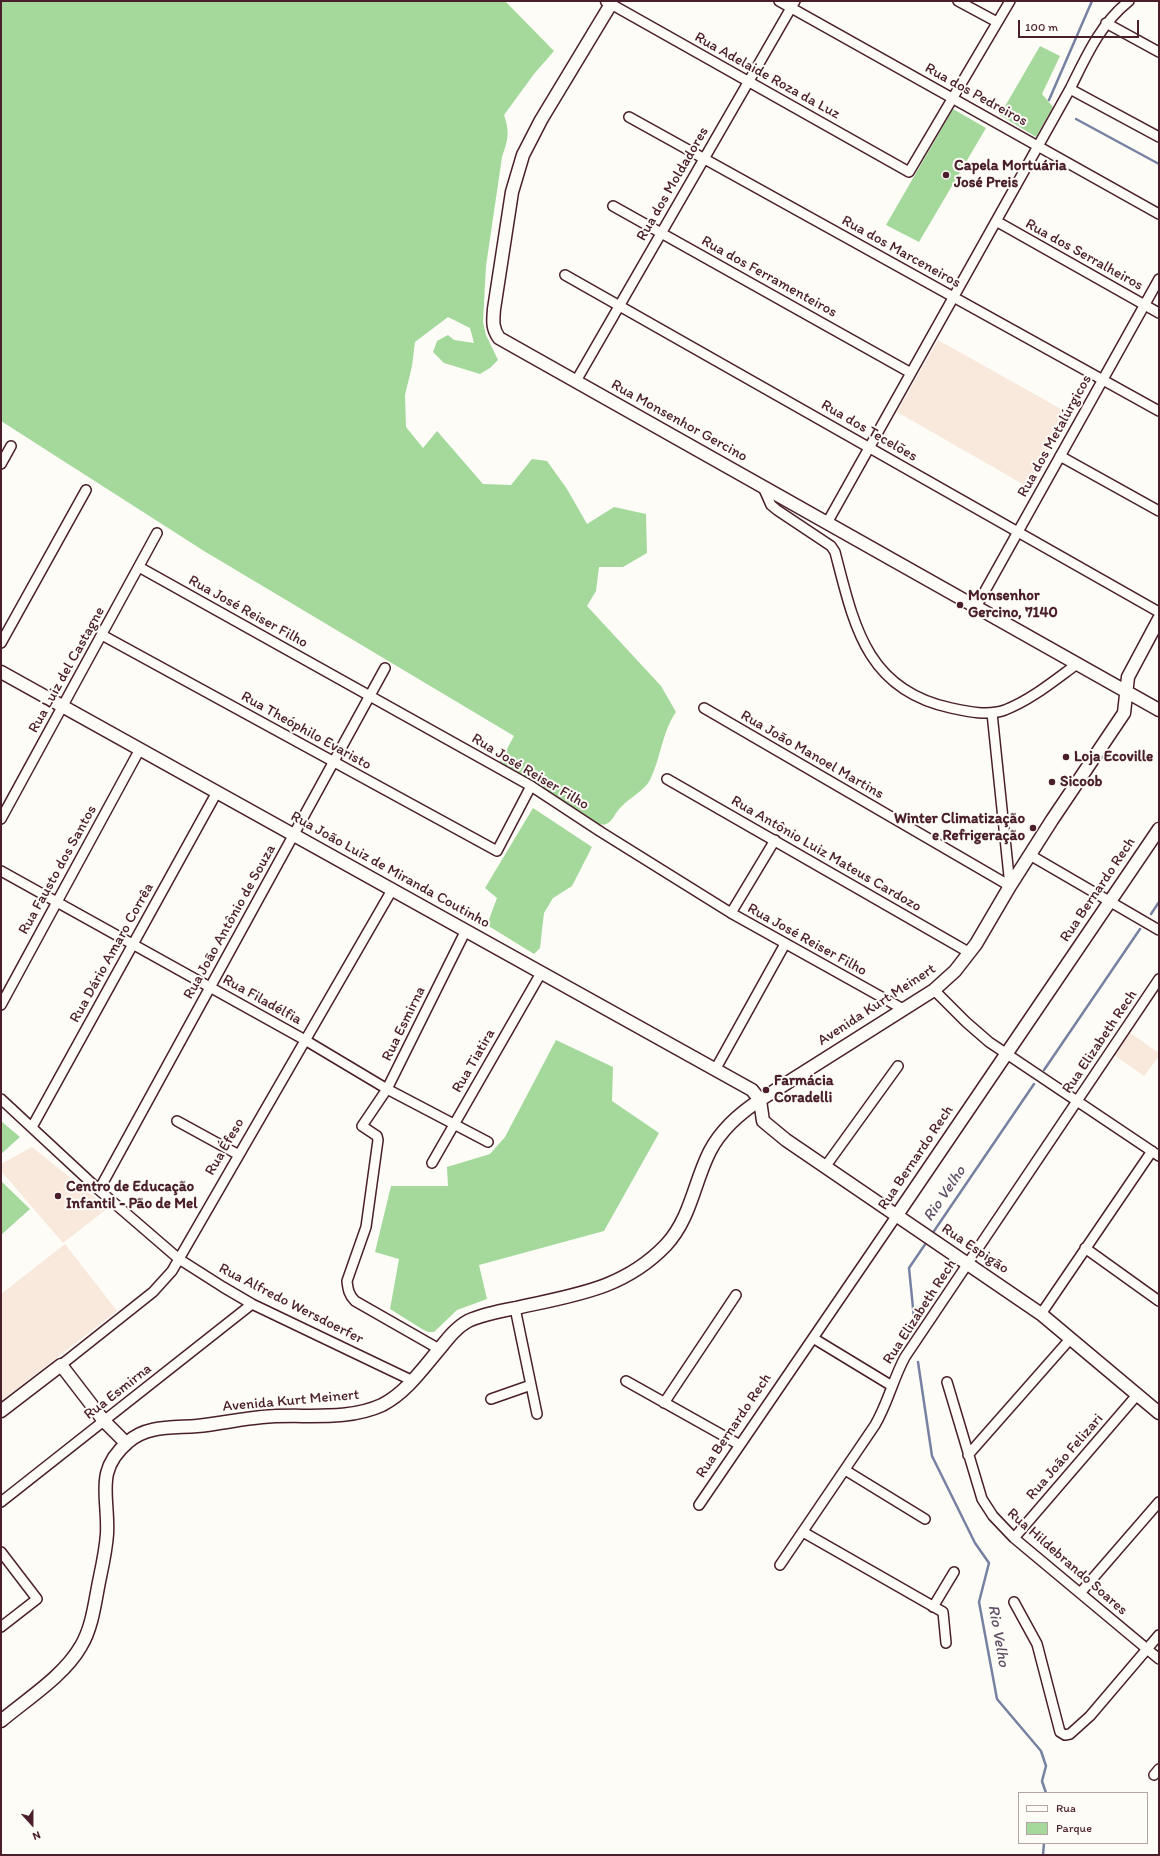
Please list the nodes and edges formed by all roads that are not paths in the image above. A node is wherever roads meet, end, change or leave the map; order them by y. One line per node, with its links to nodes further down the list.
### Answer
1 (779, 1): 6 (street, Rua dos Pedreiros)
2 (958, 1): 7 (street)
3 (1010, 1): 7 (street)
4 (1129, 1): 8 (street)
5 (610, 2): 10 (street, Rua Adelaide Roza da Luz); 29 (main road, Rua Monsenhor Gercino)
6 (793, 4): 10 (street, Rua dos Moldadores); 12 (street, Rua dos Pedreiros)
7 (997, 22): 12 (street)
8 (1106, 23): 9 (street); 11 (street)
9 (1159, 52)
10 (749, 82): 12 (street, Rua Adelaide Roza da Luz); 16 (street, Rua dos Moldadores)
11 (1070, 89): 14 (street); 15 (street)
12 (952, 98): 15 (street, Rua dos Pedreiros)
13 (629, 117): 16 (street, Rua dos Marceneiros)
14 (1159, 137)
15 (1038, 146): 18 (street, Rua dos Pedreiros); 19 (street)
16 (704, 159): 20 (street, Rua dos Moldadores); 23 (street, Rua dos Marceneiros)
17 (612, 206): 20 (street, Rua dos Ferramenteiros)
18 (1159, 214)
19 (996, 221): 23 (street); 24 (street, Rua dos Serralheiros)
20 (661, 233): 25 (street, Rua dos Moldadores); 27 (street, Rua dos Ferramenteiros)
21 (565, 275): 25 (street, Rua dos Tecelões)
22 (1159, 279): 24 (street, Rua dos Metalúrgicos)
23 (953, 297): 27 (street); 28 (street, Rua dos Marceneiros)
24 (1144, 305): 26 (street, Rua dos Serralheiros); 28 (street, Rua dos Metalúrgicos)
25 (620, 306): 29 (street, Rua dos Moldadores); 32 (street, Rua dos Tecelões)
26 (1159, 313)
27 (911, 373): 32 (street)
28 (1102, 380): 30 (street, Rua dos Marceneiros); 33 (street, Rua dos Metalúrgicos)
29 (576, 381): 35 (main road, Rua Monsenhor Gercino)
30 (1159, 411)
31 (11, 446): 34 (street)
32 (870, 448): 38 (street); 39 (street, Rua dos Tecelões)
33 (1060, 456): 37 (street); 39 (street, Rua dos Metalúrgicos)
34 (1, 464)
35 (763, 487): 38 (main road, Rua Monsenhor Gercino); 55 (street)
36 (86, 490): 46 (street)
37 (1159, 511)
38 (827, 523): 42 (main road, Rua Monsenhor Gercino)
39 (1018, 532): 42 (street, Rua dos Metalúrgicos); 43 (street, Rua dos Tecelões)
40 (157, 534): 41 (street, Rua Luiz del Castagne)
41 (139, 567): 45 (street, Rua Luiz del Castagne); 51 (street, Rua José Reiser Filho)
42 (976, 607): 47 (main road, Rua Monsenhor Gercino)
43 (1159, 612)
44 (1159, 619): 50 (main road, Avenida Kurt Meinert)
45 (102, 635): 52 (street, Rua Luiz del Castagne); 57 (street, Rua Theóphilo Evaristo)
46 (1, 643)
47 (1078, 664): 50 (main road, Rua Monsenhor Gercino); 55 (street)
48 (385, 668): 51 (street, Rua João Antônio de Souza)
49 (1, 672): 52 (main road, Rua João Luiz de Miranda Coutinho)
50 (1126, 692): 54 (main road, Rua Monsenhor Gercino); 65 (main road, Avenida Kurt Meinert)
51 (370, 696): 57 (street, Rua João Antônio de Souza); 59 (street, Rua José Reiser Filho)
52 (63, 706): 56 (main road, Rua João Luiz de Miranda Coutinho); 61 (street, Rua Luiz del Castagne)
53 (704, 708): 67 (street, Rua João Manoel Martins)
54 (1159, 710)
55 (992, 713): 67 (street)
56 (140, 749): 60 (main road, Rua João Luiz de Miranda Coutinho); 70 (street, Rua Fausto dos Santos)
57 (334, 762): 59 (street, Rua Theóphilo Evaristo); 63 (street, Rua João Antônio de Souza)
58 (667, 779): 64 (street, Rua Antônio Luiz Mateus Cardozo)
59 (531, 786): 71 (street, Rua José Reiser Filho)
60 (217, 792): 63 (main road, Rua João Luiz de Miranda Coutinho); 74 (street, Rua Dário Amaro Corrêa)
61 (1, 819)
62 (1159, 829): 69 (main road, Rua Bernardo Rech)
63 (294, 835): 68 (main road, Rua João Luiz de Miranda Coutinho); 79 (street, Rua João Antônio de Souza)
64 (775, 840): 71 (street); 76 (street, Rua Antônio Luiz Mateus Cardozo)
65 (1030, 855): 67 (main road, Avenida Kurt Meinert); 69 (street)
66 (1, 870): 70 (street, Rua Filadélfia)
67 (1010, 886): 76 (main road, Avenida Kurt Meinert)
68 (392, 890): 73 (main road, Rua João Luiz de Miranda Coutinho); 83 (street, Rua Éfeso)
69 (1110, 901): 72 (street); 84 (main road, Rua Bernardo Rech)
70 (57, 902): 74 (street, Rua Filadélfia); 81 (street, Rua Fausto dos Santos)
71 (731, 913): 75 (street, Rua José Reiser Filho)
72 (1159, 930)
73 (465, 932): 77 (main road, Rua João Luiz de Miranda Coutinho); 87 (street, Rua Esmirna)
74 (133, 944): 79 (street, Rua Filadélfia); 95 (street, Rua Dário Amaro Corrêa)
75 (784, 944): 82 (street, Rua José Reiser Filho); 86 (street)
76 (970, 953): 80 (main road, Avenida Kurt Meinert)
77 (541, 972): 86 (main road, Rua João Luiz de Miranda Coutinho); 93 (street, Rua Tiatira)
78 (1159, 979): 90 (street, Rua Elizabeth Rech)
79 (210, 987): 83 (street, Rua Filadélfia); 101 (street, Rua João Antônio de Souza)
80 (934, 990): 82 (main road, Avenida Kurt Meinert); 84 (street)
81 (1, 1004)
82 (903, 1009): 89 (main road, Avenida Kurt Meinert)
83 (305, 1040): 87 (street, Rua Filadélfia); 98 (street, Rua Éfeso)
84 (1006, 1054): 90 (street); 102 (main road, Rua Bernardo Rech)
85 (898, 1066): 100 (street)
86 (715, 1070): 89 (main road, Rua João Luiz de Miranda Coutinho)
87 (387, 1089): 93 (street, Rua Filadélfia); 113 (street, Rua Esmirna)
88 (1, 1099): 95 (street, Rua Alfredo Wersdoerfer)
89 (760, 1100): 92 (main road); 94 (main road, Avenida Kurt Meinert)
90 (1077, 1102): 97 (street); 105 (street, Rua Elizabeth Rech)
91 (177, 1121): 98 (street)
92 (763, 1122): 94 (main road); 100 (main road, Rua Espigão)
93 (455, 1123): 96 (street, Rua Filadélfia); 99 (street, Rua Tiatira)
94 (731, 1124): 109 (main road, Avenida Kurt Meinert)
95 (32, 1127): 101 (street, Rua Alfredo Wersdoerfer)
96 (488, 1142)
97 (1156, 1154): 103 (street)
98 (239, 1155): 104 (street, Rua Éfeso)
99 (432, 1163)
100 (825, 1167): 102 (main road, Rua Espigão)
101 (99, 1190): 104 (street, Rua Alfredo Wersdoerfer)
102 (897, 1215): 105 (main road, Rua Espigão); 111 (street, Rua Bernardo Rech)
103 (1085, 1248): 107 (street); 110 (street)
104 (179, 1259): 108 (street, Rua Alfredo Wersdoerfer); 114 (street, Rua Éfeso)
105 (968, 1263): 110 (main road, Rua Espigão); 119 (street, Rua Elizabeth Rech)
106 (736, 1295): 122 (street)
107 (1159, 1301)
108 (252, 1304): 115 (street, Rua Alfredo Wersdoerfer); 126 (street, Rua Esmirna)
109 (515, 1308): 113 (main road, Avenida Kurt Meinert); 118 (street)
110 (1041, 1314): 112 (main road, Rua Espigão)
111 (813, 1338): 119 (street); 128 (street, Rua Bernardo Rech)
112 (1071, 1338): 120 (main road, Rua Espigão); 129 (street)
113 (439, 1349): 115 (main road, Avenida Kurt Meinert)
114 (61, 1364): 123 (main road, Rua Éfeso); 126 (main road)
115 (413, 1381): 127 (main road, Avenida Kurt Meinert)
116 (626, 1381): 122 (street)
117 (946, 1382): 129 (street, Rua Hildebrando Soares)
118 (532, 1385): 121 (street); 125 (street)
119 (892, 1386): 130 (street, Rua Elizabeth Rech)
120 (1137, 1395): 124 (main road, Rua Espigão); 136 (street, Rua João Felizari)
121 (491, 1399)
122 (664, 1402): 128 (street)
123 (1, 1411)
124 (1159, 1413)
125 (537, 1414)
126 (104, 1422): 127 (main road); 131 (street, Rua Esmirna)
127 (126, 1443): 148 (main road, Avenida Kurt Meinert)
128 (740, 1445): 133 (street, Rua Bernardo Rech)
129 (968, 1455): 136 (street, Rua Hildebrando Soares)
130 (845, 1470): 134 (street); 135 (street, Rua Elizabeth Rech)
131 (1, 1502)
132 (1159, 1502): 140 (street)
133 (700, 1504)
134 (925, 1519)
135 (803, 1532): 138 (street, Rua Elizabeth Rech); 142 (street)
136 (1014, 1538): 140 (street, Rua Hildebrando Soares)
137 (1, 1552): 143 (street)
138 (780, 1565)
139 (954, 1572): 142 (street)
140 (1081, 1592): 146 (street, Rua Hildebrando Soares)
141 (1014, 1602): 146 (street)
142 (933, 1607): 145 (street)
143 (1, 1627)
144 (1159, 1635): 146 (street)
145 (946, 1644)
146 (1147, 1649): 147 (street, Rua Hildebrando Soares)
147 (1159, 1659)
148 (1, 1721)

